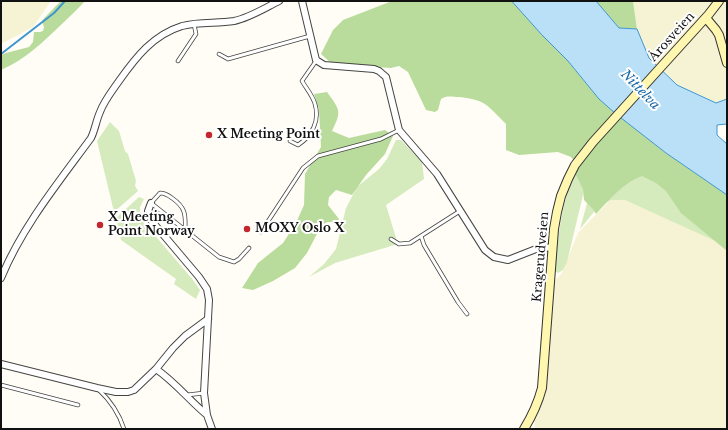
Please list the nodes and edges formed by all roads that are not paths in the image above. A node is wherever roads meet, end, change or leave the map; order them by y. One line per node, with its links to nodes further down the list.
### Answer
1 (279, 1): 5 (street)
2 (302, 1): 6 (street)
3 (719, 1): 4 (main road, Årosveien)
4 (706, 18): 10 (main road); 11 (main road, Årosveien)
5 (194, 24): 9 (lane); 22 (street)
6 (310, 36): 7 (lane); 8 (street)
7 (219, 54)
8 (316, 60): 12 (street); 13 (lane)
9 (178, 61)
10 (727, 63)
11 (642, 88): 21 (main road, Kragerudveien)
12 (399, 130): 15 (street); 17 (lane)
13 (290, 141)
14 (151, 204): 16 (lane); 16 (lane); 24 (street)
15 (460, 211): 18 (lane); 21 (street)
16 (185, 230): 20 (lane)
17 (261, 232)
18 (421, 236): 19 (lane); 23 (lane)
19 (391, 239)
20 (249, 248)
21 (552, 248): 35 (main road, Kragerudveien)
22 (1, 278)
23 (468, 314)
24 (208, 319): 26 (street); 29 (street)
25 (1, 364): 28 (street)
26 (156, 369): 28 (street); 30 (street)
27 (1, 385): 31 (lane)
28 (97, 388): 33 (lane)
29 (204, 393): 30 (lane); 32 (street)
30 (187, 395): 32 (street)
31 (78, 405)
32 (207, 415): 34 (street)
33 (124, 429)
34 (212, 429)
35 (524, 429)

